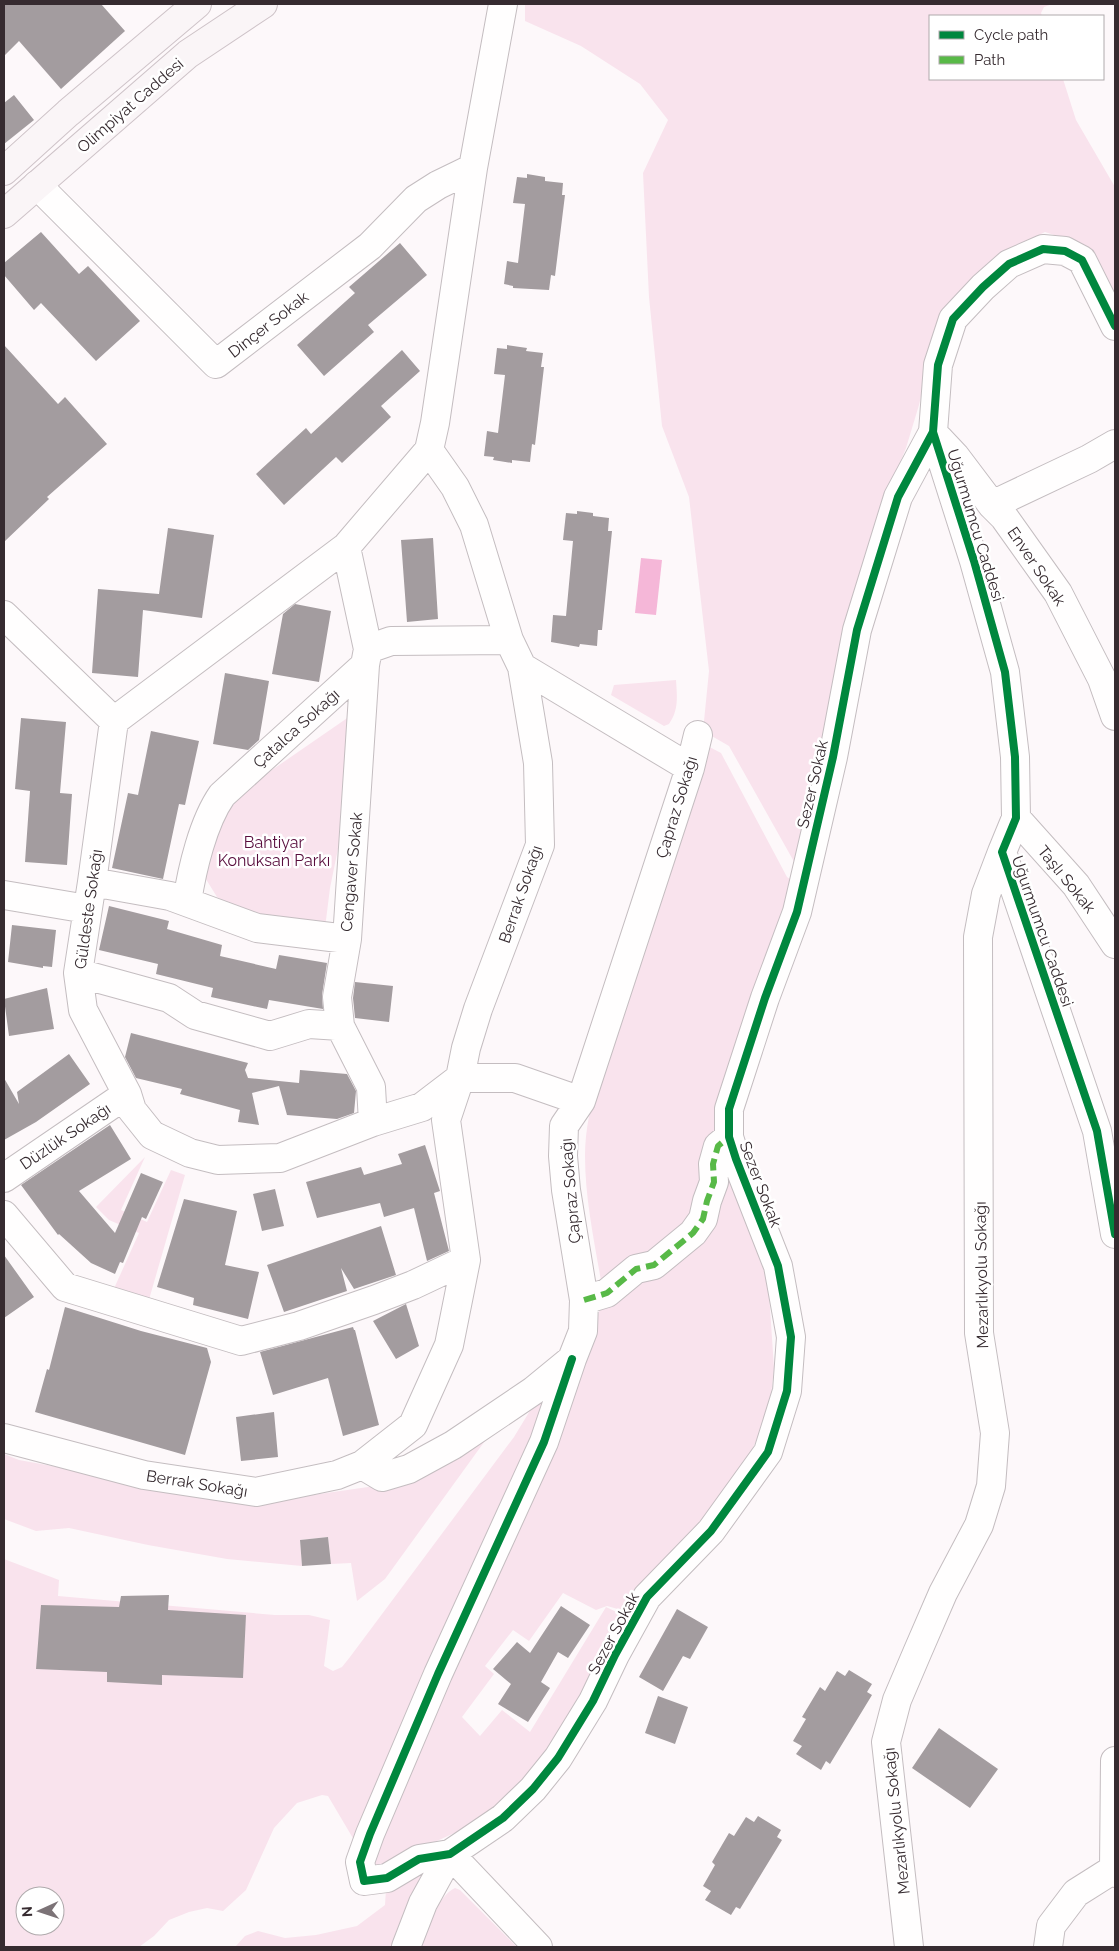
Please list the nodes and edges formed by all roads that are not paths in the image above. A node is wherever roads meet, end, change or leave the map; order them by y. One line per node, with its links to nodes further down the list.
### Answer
1 (197, 4): 5 (main road, Olimpiyat Caddesi)
2 (263, 4): 6 (main road, Olimpiyat Caddesi)
3 (503, 4): 4 (street)
4 (473, 168): 6 (street, Dinçer Sokak); 11 (street)
5 (4, 171)
6 (37, 185): 7 (main road, Olimpiyat Caddesi)
7 (4, 214)
8 (1115, 326): 9 (street)
9 (933, 432): 12 (street, Enver Sokak); 22 (street, Uğurmumcu Caddesi); 36 (street, Sezer Sokak)
10 (1115, 444): 12 (street)
11 (429, 450): 13 (street); 15 (street, Berrak Sokağı)
12 (992, 505): 18 (street, Enver Sokak)
13 (346, 547): 16 (street); 19 (street)
14 (4, 615): 19 (street)
15 (509, 640): 16 (street, Çatalca Sokağı); 17 (street, Berrak Sokağı)
16 (366, 657): 26 (street, Çatalca Sokağı); 28 (street, Cengaver Sokak)
17 (522, 667): 21 (street); 32 (street, Berrak Sokağı)
18 (1115, 716)
19 (114, 721): 24 (street, Güldeste Sokağı)
20 (698, 735): 21 (street, Çapraz Sokağı)
21 (690, 768): 34 (street, Çapraz Sokağı)
22 (1016, 818): 23 (street, Uğurmumcu Caddesi); 29 (street, Taşlı Sokak)
23 (1002, 852): 39 (street, Uğurmumcu Caddesi); 50 (street, Mezarlıkyolu Sokağı)
24 (92, 882): 26 (street, Cengaver Sokak); 27 (street, Güldeste Sokağı)
25 (4, 895): 27 (street)
26 (186, 902): 28 (street, Cengaver Sokak)
27 (87, 909): 30 (street, Güldeste Sokağı)
28 (347, 939): 31 (street)
29 (1115, 944)
30 (78, 973): 31 (street); 33 (street, Güldeste Sokağı)
31 (340, 1026): 35 (street)
32 (460, 1078): 34 (street); 35 (street, Güldeste Sokağı); 40 (street, Berrak Sokağı)
33 (127, 1094): 35 (street, Güldeste Sokağı); 37 (street, Düzlük Sokağı)
34 (581, 1100): 41 (street, Çapraz Sokağı)
35 (374, 1122)
36 (729, 1137): 41 (street); 46 (street, Sezer Sokak)
37 (4, 1178)
38 (4, 1215): 40 (street)
39 (1115, 1234)
40 (466, 1260): 44 (street, Berrak Sokağı)
41 (584, 1300): 42 (street, Çapraz Sokağı)
42 (572, 1358): 44 (street, Çapraz Sokağı); 46 (street)
43 (4, 1438): 44 (street, Berrak Sokağı)
44 (362, 1465)
45 (1115, 1761): 47 (street)
46 (450, 1854): 48 (street); 49 (street)
47 (1114, 1871): 51 (street)
48 (406, 1947)
49 (538, 1947)
50 (909, 1947)
51 (1048, 1947)

